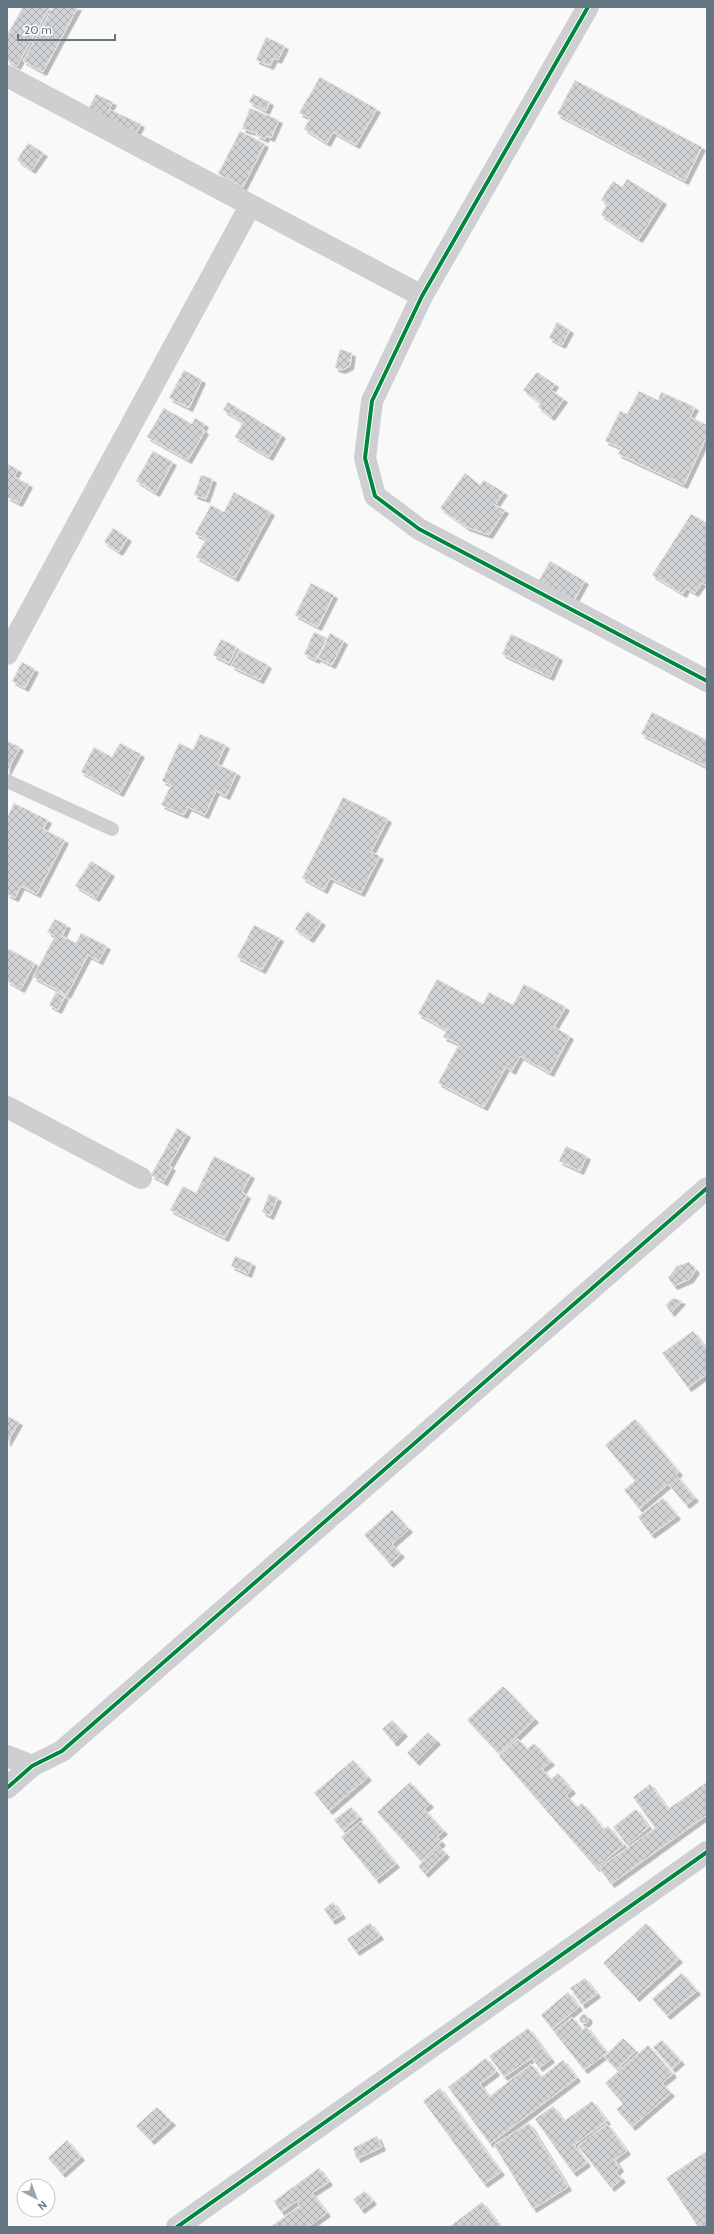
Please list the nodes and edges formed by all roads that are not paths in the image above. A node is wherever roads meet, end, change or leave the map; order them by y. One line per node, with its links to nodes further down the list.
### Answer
1 (588, 7): 4 (street)
2 (7, 76): 3 (street)
3 (250, 206): 4 (street); 5 (street)
4 (422, 296): 6 (street)
5 (7, 654)
6 (707, 681)
7 (7, 781): 8 (lane)
8 (112, 829)
9 (7, 1107): 10 (street)
10 (141, 1178)
11 (707, 1188): 13 (street)
12 (7, 1756): 13 (street)
13 (32, 1766): 14 (street)
14 (7, 1788)
15 (706, 1854): 16 (street)
16 (177, 2227)

